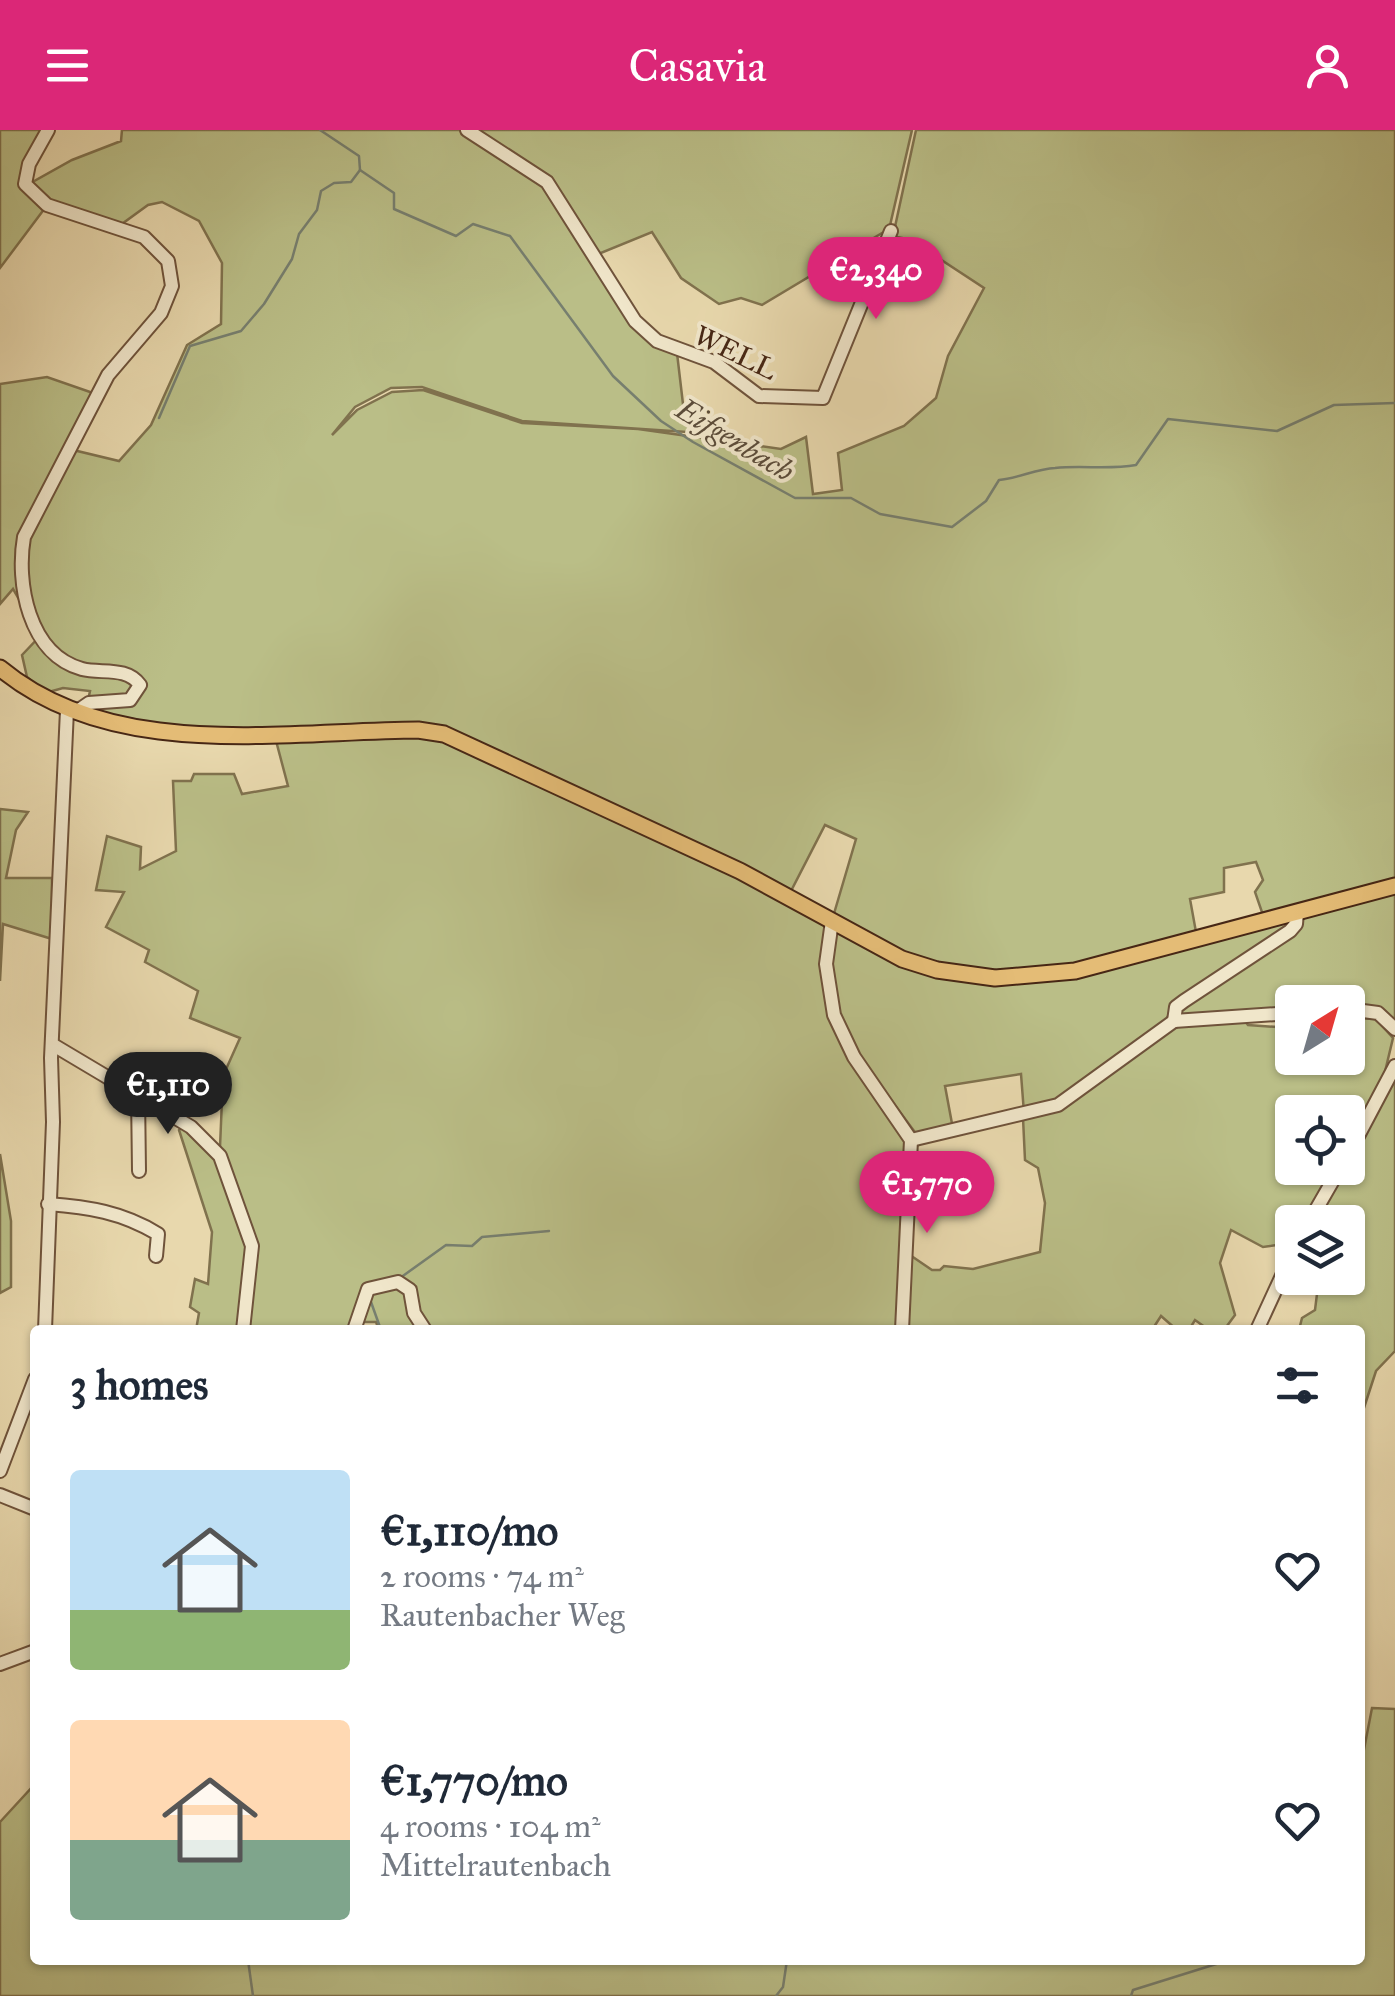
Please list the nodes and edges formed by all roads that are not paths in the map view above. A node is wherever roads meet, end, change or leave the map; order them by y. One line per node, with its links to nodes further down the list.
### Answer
1 (48, 130): 7 (street)
2 (467, 130): 3 (street, WELL)
3 (891, 232)
4 (0, 659): 6 (main road)
5 (0, 668): 6 (main road)
6 (31, 688): 7 (main road)
7 (72, 711): 10 (main road); 15 (street)
8 (1395, 886): 9 (main road)
9 (1296, 914): 10 (main road); 13 (street)
10 (832, 921): 19 (street)
11 (1365, 1011): 14 (street)
12 (1275, 1014): 13 (street)
13 (1174, 1021): 19 (street)
14 (1395, 1029)
15 (54, 1046): 17 (street); 21 (street)
16 (1395, 1066): 18 (street)
17 (138, 1094): 20 (street); 25 (street)
18 (1365, 1123)
19 (910, 1140): 28 (street)
20 (138, 1171)
21 (48, 1204): 22 (street); 24 (street)
22 (156, 1256)
23 (1275, 1291): 29 (street)
24 (44, 1325)
25 (244, 1325)
26 (355, 1325): 27 (street)
27 (422, 1325)
28 (902, 1325)
29 (1259, 1325)
30 (30, 1392): 31 (street)
31 (0, 1470)
32 (0, 1495): 33 (street)
33 (30, 1507)
34 (30, 1653): 35 (street)
35 (0, 1664)

